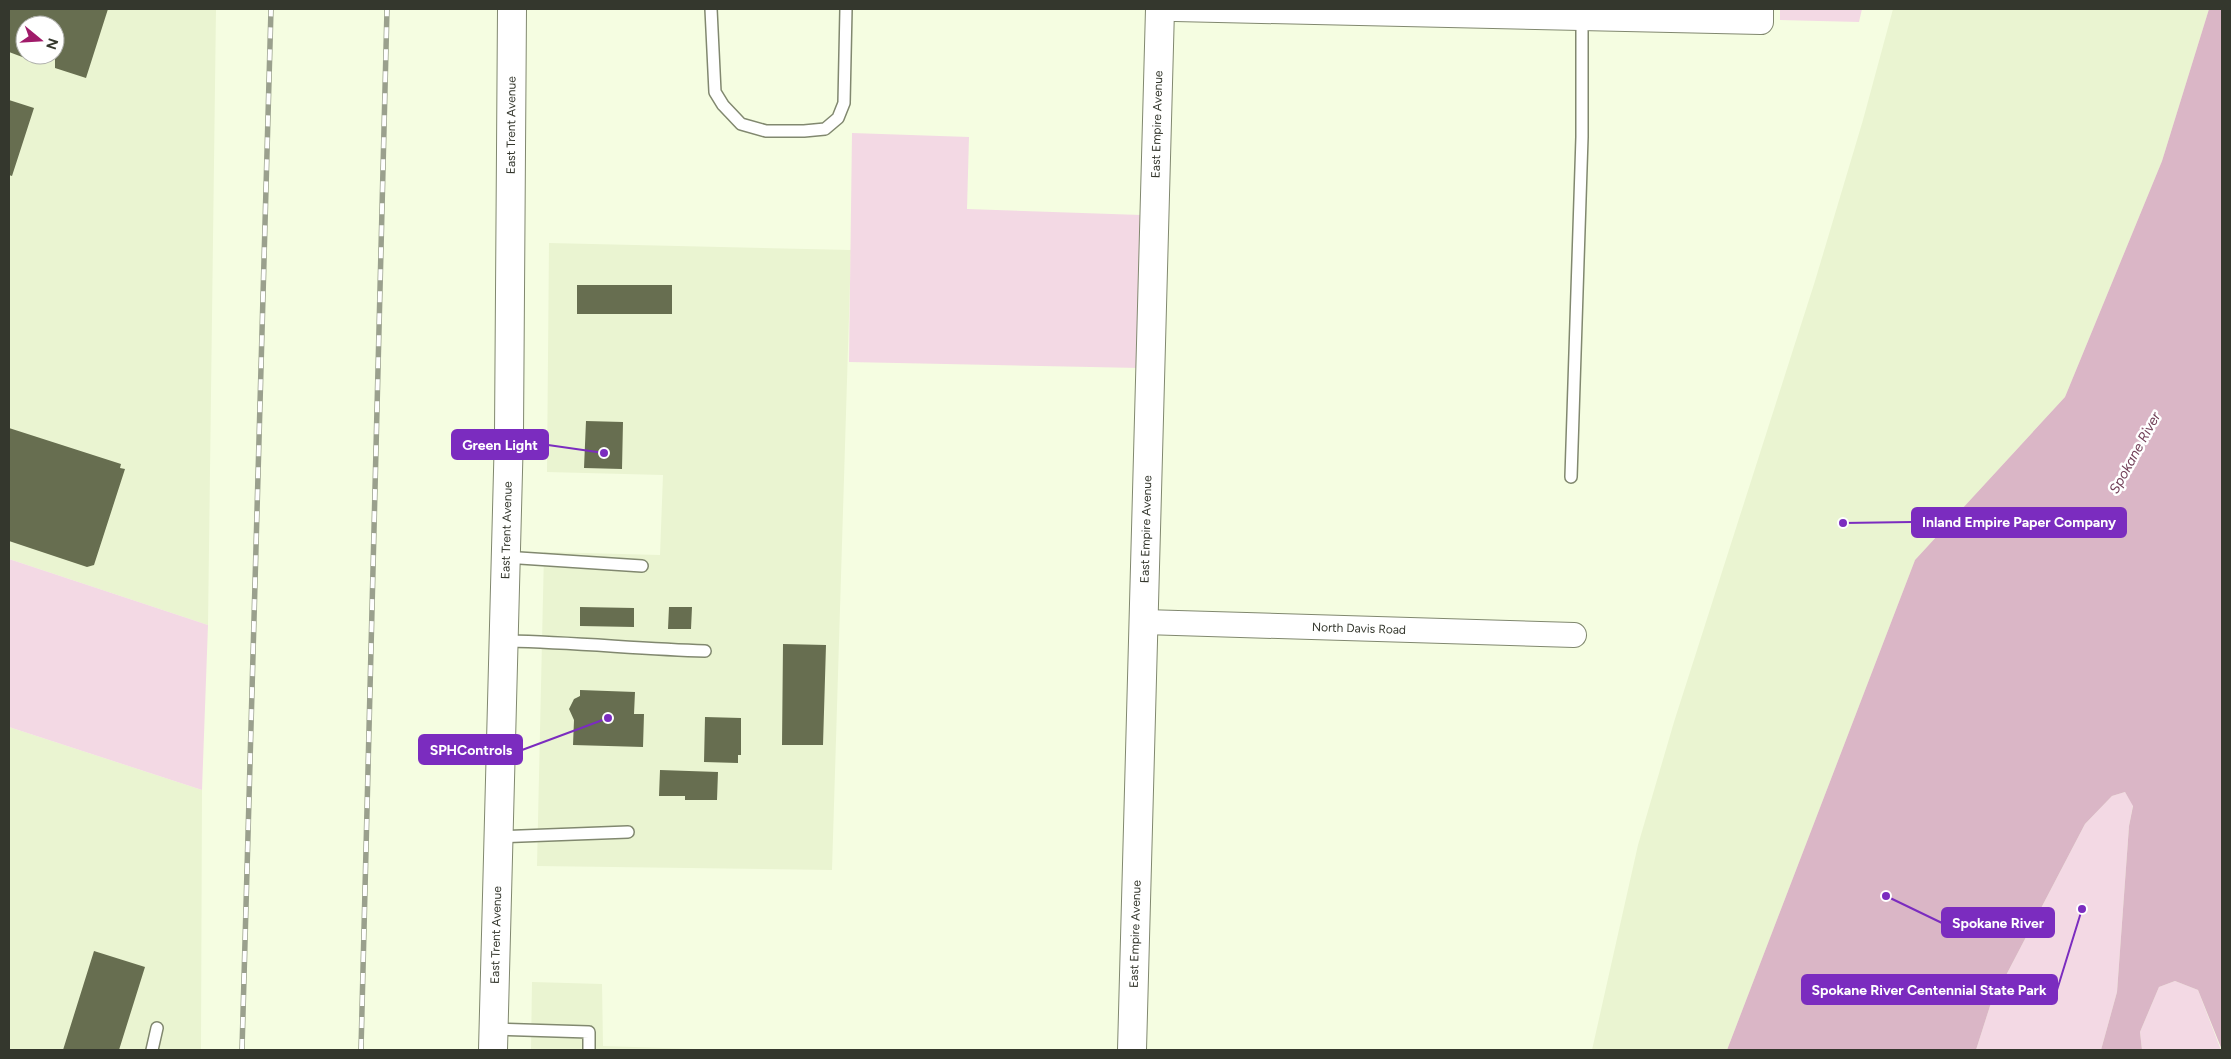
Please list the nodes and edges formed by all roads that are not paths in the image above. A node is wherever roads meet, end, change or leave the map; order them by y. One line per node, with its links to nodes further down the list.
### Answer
1 (512, 9): 9 (street, East Trent Avenue)
2 (711, 9): 3 (lane)
3 (846, 9)
4 (1160, 9): 11 (street, East Empire Avenue)
5 (1175, 9): 7 (street)
6 (1761, 16): 7 (street)
7 (1582, 18): 8 (lane)
8 (1571, 476)
9 (505, 557): 10 (lane); 13 (street, East Trent Avenue)
10 (642, 566)
11 (1144, 622): 12 (street, North Davis Road); 21 (street, East Empire Avenue)
12 (1574, 634)
13 (503, 641): 14 (lane); 16 (street, East Trent Avenue)
14 (705, 651)
15 (628, 832): 16 (lane)
16 (498, 837): 18 (street, East Trent Avenue)
17 (157, 1028): 19 (lane)
18 (493, 1040): 20 (lane)
19 (152, 1050)
20 (589, 1050)
21 (1132, 1050)

